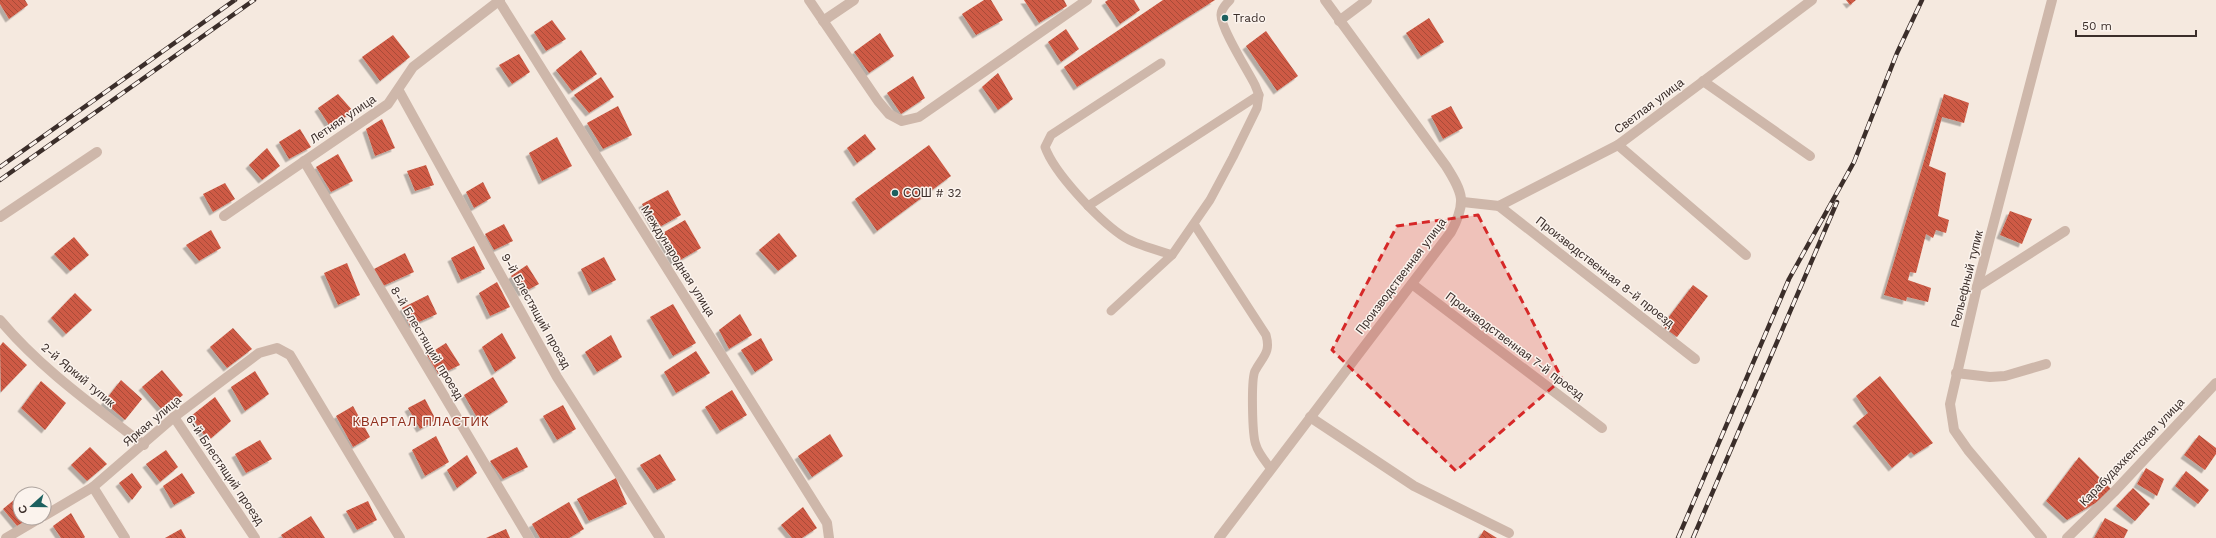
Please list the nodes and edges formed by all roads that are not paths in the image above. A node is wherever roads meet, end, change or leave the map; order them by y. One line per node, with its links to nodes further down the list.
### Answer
1 (499, 0): 14 (street, Летняя улица); 52 (street, Международная улица)
2 (809, 0): 11 (street)
3 (854, 0): 11 (street)
4 (1087, 0): 11 (street)
5 (1230, 0): 15 (lane)
6 (1325, 0): 10 (street)
7 (1367, 0): 10 (street)
8 (1812, 0): 13 (street, Светлая улица)
9 (2052, 0): 30 (street, Рельефный тупик)
10 (1339, 20): 20 (street)
11 (823, 21)
12 (1161, 63): 21 (lane)
13 (1703, 81): 16 (street, Светлая улица); 18 (street)
14 (399, 91): 19 (street, Летняя улица); 51 (street, 9-й Блестящий проезд)
15 (1259, 95): 21 (lane); 25 (lane)
16 (1618, 146): 22 (street, Светлая улица); 28 (street)
17 (97, 152): 24 (street)
18 (1810, 156)
19 (304, 161): 23 (street, Летняя улица); 50 (street, 8-й Блестящий проезд)
20 (1463, 202): 22 (street); 29 (street, Производственная улица)
21 (1088, 206): 27 (lane)
22 (1499, 206): 33 (street, Производственная 8-й проезд)
23 (224, 216)
24 (0, 217)
25 (1194, 224): 27 (lane); 41 (lane)
26 (2065, 231): 30 (street)
27 (1172, 255): 31 (lane)
28 (1746, 255)
29 (1412, 284): 38 (street, Производственная улица); 39 (street, Производственная 7-й проезд)
30 (1977, 287): 35 (street, Рельефный тупик)
31 (1111, 311)
32 (0, 320): 40 (street, 2-й Яркий тупик)
33 (1695, 359)
34 (2046, 364): 35 (street)
35 (1956, 374): 54 (street, Рельефный тупик)
36 (2216, 383): 55 (street, Карабудахкентская улица)
37 (174, 417): 40 (street, Яркая улица); 48 (street, 6-й Блестящий проезд); 49 (street, Яркая улица)
38 (1310, 417): 41 (street, Производственная улица); 45 (street)
39 (1602, 428)
40 (144, 445): 42 (street, Яркая улица)
41 (1271, 469): 53 (street, Производственная улица)
42 (93, 487): 43 (street, Яркая улица); 47 (street)
43 (52, 511)
44 (26, 526): 46 (street)
45 (1509, 534)
46 (6, 538)
47 (125, 538)
48 (255, 538)
49 (400, 538)
50 (529, 538)
51 (660, 538)
52 (829, 538)
53 (1219, 538)
54 (2042, 538)
55 (2067, 538)

